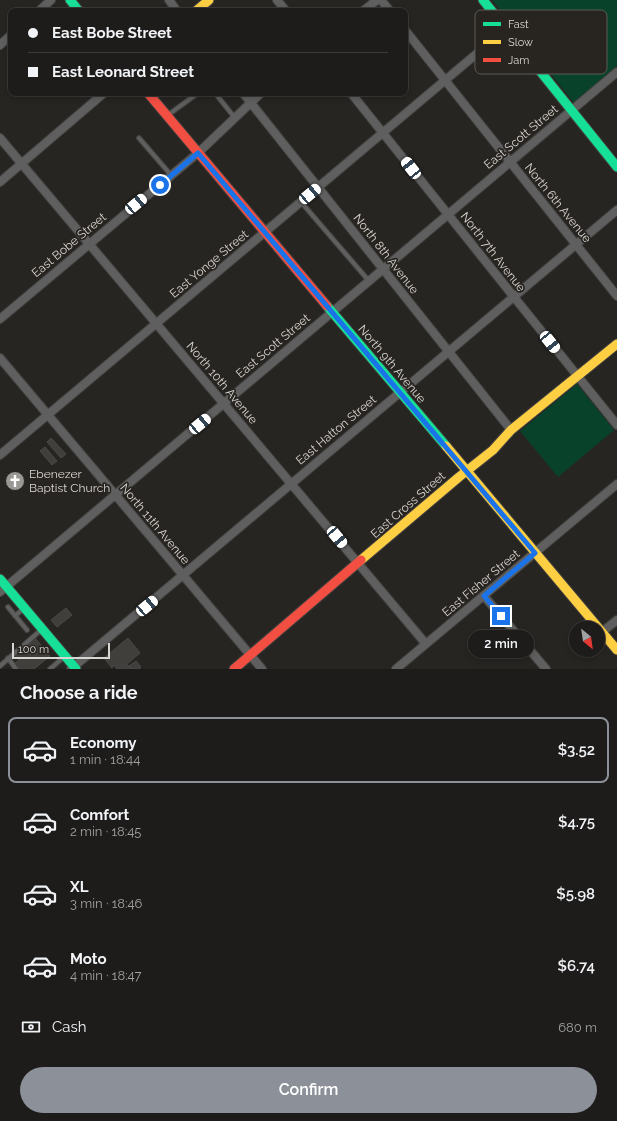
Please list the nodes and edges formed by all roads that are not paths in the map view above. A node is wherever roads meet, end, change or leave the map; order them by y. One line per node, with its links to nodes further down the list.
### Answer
1 (51, 0): 8 (street)
2 (70, 0): 9 (main road)
3 (209, 0): 10 (main road)
4 (277, 0): 11 (street)
5 (377, 0): 12 (street)
6 (381, 0): 13 (street)
7 (483, 0): 14 (main road)
8 (42, 8)
9 (77, 8)
10 (200, 8)
11 (284, 8)
12 (368, 8)
13 (388, 8)
14 (491, 10)
15 (408, 34): 21 (street, North 6th Avenue)
16 (8, 37): 17 (street)
17 (0, 44)
18 (475, 55): 21 (street, East Yonge Street)
19 (617, 72): 30 (street, East Scott Street)
20 (543, 74): 30 (main road)
21 (445, 80): 33 (street, East Yonge Street); 37 (street, North 6th Avenue)
22 (100, 96): 38 (street)
23 (150, 96): 31 (main road, North 9th Avenue)
24 (194, 96): 31 (lane)
25 (217, 96): 32 (lane)
26 (245, 96): 29 (street, North 8th Avenue)
27 (258, 96): 29 (street, East Bobe Street)
28 (354, 96): 33 (street, North 7th Avenue)
29 (251, 103): 32 (street, East Bobe Street); 42 (street, North 8th Avenue)
30 (572, 110): 37 (street, East Scott Street); 39 (main road)
31 (167, 116): 36 (main road, North 9th Avenue)
32 (235, 118): 36 (street, East Bobe Street)
33 (383, 133): 42 (street, East Yonge Street); 45 (street, North 7th Avenue)
34 (0, 138): 38 (street, North 10th Avenue)
35 (139, 138): 40 (lane)
36 (198, 153): 40 (street, East Bobe Street); 46 (main road, North 9th Avenue)
37 (510, 162): 45 (street, East Scott Street); 48 (street, North 6th Avenue)
38 (22, 163): 41 (street); 47 (street, North 10th Avenue)
39 (617, 167)
40 (171, 175): 47 (street, East Bobe Street)
41 (0, 182)
42 (318, 187): 43 (street, East Yonge Street); 49 (street, North 8th Avenue)
43 (301, 202): 46 (street, East Yonge Street); 50 (lane)
44 (617, 210): 48 (street, East Hatton Street)
45 (448, 214): 49 (street, East Scott Street); 52 (street, North 7th Avenue)
46 (264, 232): 53 (main road, North 9th Avenue); 55 (street, East Yonge Street)
47 (90, 244): 54 (street, East Bobe Street); 55 (street, North 10th Avenue)
48 (576, 245): 51 (street, North 6th Avenue); 52 (street, East Hatton Street)
49 (383, 269): 50 (street, East Scott Street); 57 (street, North 8th Avenue)
50 (369, 281): 53 (street, East Scott Street)
51 (617, 296)
52 (514, 297): 57 (street, East Hatton Street); 59 (street, North 7th Avenue)
53 (332, 312): 60 (main road, North 9th Avenue); 61 (street, East Scott Street)
54 (0, 319)
55 (156, 323): 61 (street, North 10th Avenue); 62 (street, East Yonge Street)
56 (617, 344): 59 (main road, East Cross Street)
57 (449, 351): 60 (street, East Hatton Street); 64 (street, North 8th Avenue)
58 (0, 358): 62 (street, North 11th Avenue)
59 (576, 376): 63 (street, North 7th Avenue); 64 (main road, East Cross Street)
60 (400, 393): 66 (main road, North 9th Avenue); 67 (street, East Hatton Street)
61 (224, 403): 67 (street, North 10th Avenue); 69 (street, East Scott Street)
62 (48, 415): 65 (street, East Yonge Street); 69 (street, North 11th Avenue)
63 (617, 424)
64 (511, 430): 66 (main road, East Cross Street)
65 (0, 455)
66 (467, 471): 70 (main road, North 9th Avenue); 71 (main road, East Cross Street)
67 (292, 484): 71 (street, North 10th Avenue); 72 (street, East Hatton Street)
68 (617, 484): 70 (street, East Fisher Street)
69 (115, 495): 72 (street, North 11th Avenue); 74 (street, East Scott Street)
70 (535, 553): 75 (street, East Fisher Street); 80 (main road, North 9th Avenue)
71 (359, 564): 85 (street, North 10th Avenue); 87 (main road, East Cross Street)
72 (183, 575): 87 (street, North 11th Avenue); 91 (street, East Hatton Street)
73 (0, 578): 74 (main road)
74 (3, 589): 77 (main road)
75 (484, 596): 85 (street, East Fisher Street); 97 (street)
76 (8, 607): 78 (lane)
77 (24, 608): 78 (lane); 81 (main road)
78 (15, 616): 82 (lane)
79 (617, 620): 83 (street)
80 (593, 621)
81 (42, 628): 88 (main road); 89 (lane)
82 (27, 630)
83 (605, 630)
84 (605, 636): 86 (main road, North 9th Avenue)
85 (426, 644): 96 (street, East Fisher Street)
86 (617, 650)
87 (250, 655): 94 (main road, East Cross Street); 95 (street, North 11th Avenue)
88 (66, 656): 91 (main road); 93 (lane)
89 (8, 658): 90 (lane); 92 (lane)
90 (0, 666)
91 (74, 668)
92 (16, 669)
93 (50, 669)
94 (234, 669)
95 (262, 669)
96 (396, 669)
97 (546, 669)

